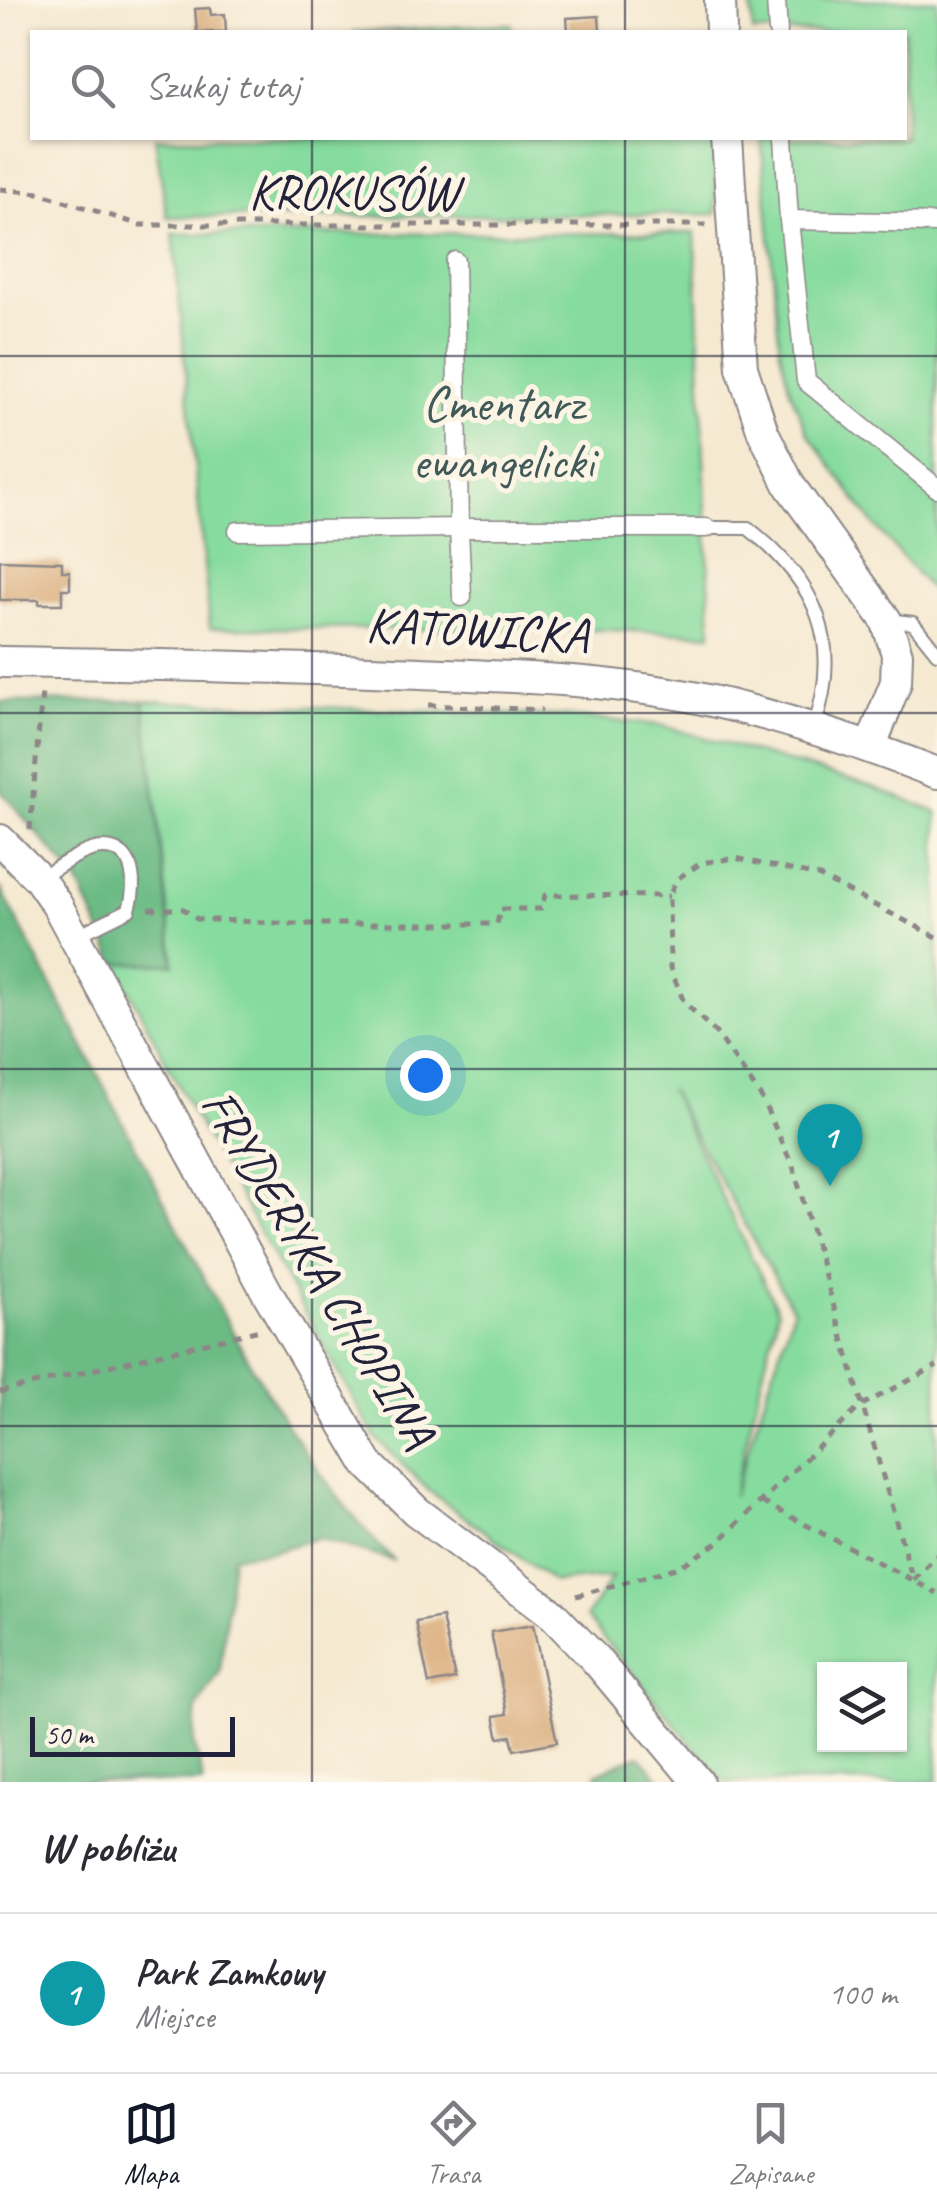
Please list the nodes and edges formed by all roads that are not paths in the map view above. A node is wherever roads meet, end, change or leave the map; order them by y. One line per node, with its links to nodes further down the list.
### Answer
1 (720, 0): 3 (street)
2 (776, 0): 4 (street)
3 (722, 30)
4 (778, 30)
5 (728, 140): 15 (street)
6 (784, 140): 7 (street)
7 (789, 220): 8 (street); 10 (street)
8 (937, 224)
9 (456, 261): 11 (street)
10 (937, 488)
11 (459, 528): 12 (street); 13 (street); 14 (street)
12 (707, 528): 18 (lane)
13 (238, 531)
14 (462, 597)
15 (886, 620): 16 (lane); 19 (street)
16 (937, 652)
17 (0, 662): 18 (street, KATOWICKA)
18 (813, 730): 19 (street, KATOWICKA)
19 (870, 748): 20 (street, KATOWICKA)
20 (937, 773)
21 (14, 840): 22 (street, FRYDERYKA CHOPINA)
22 (39, 879): 23 (street, FRYDERYKA CHOPINA); 23 (lane)
23 (76, 936): 24 (street, FRYDERYKA CHOPINA)
24 (698, 1782)

